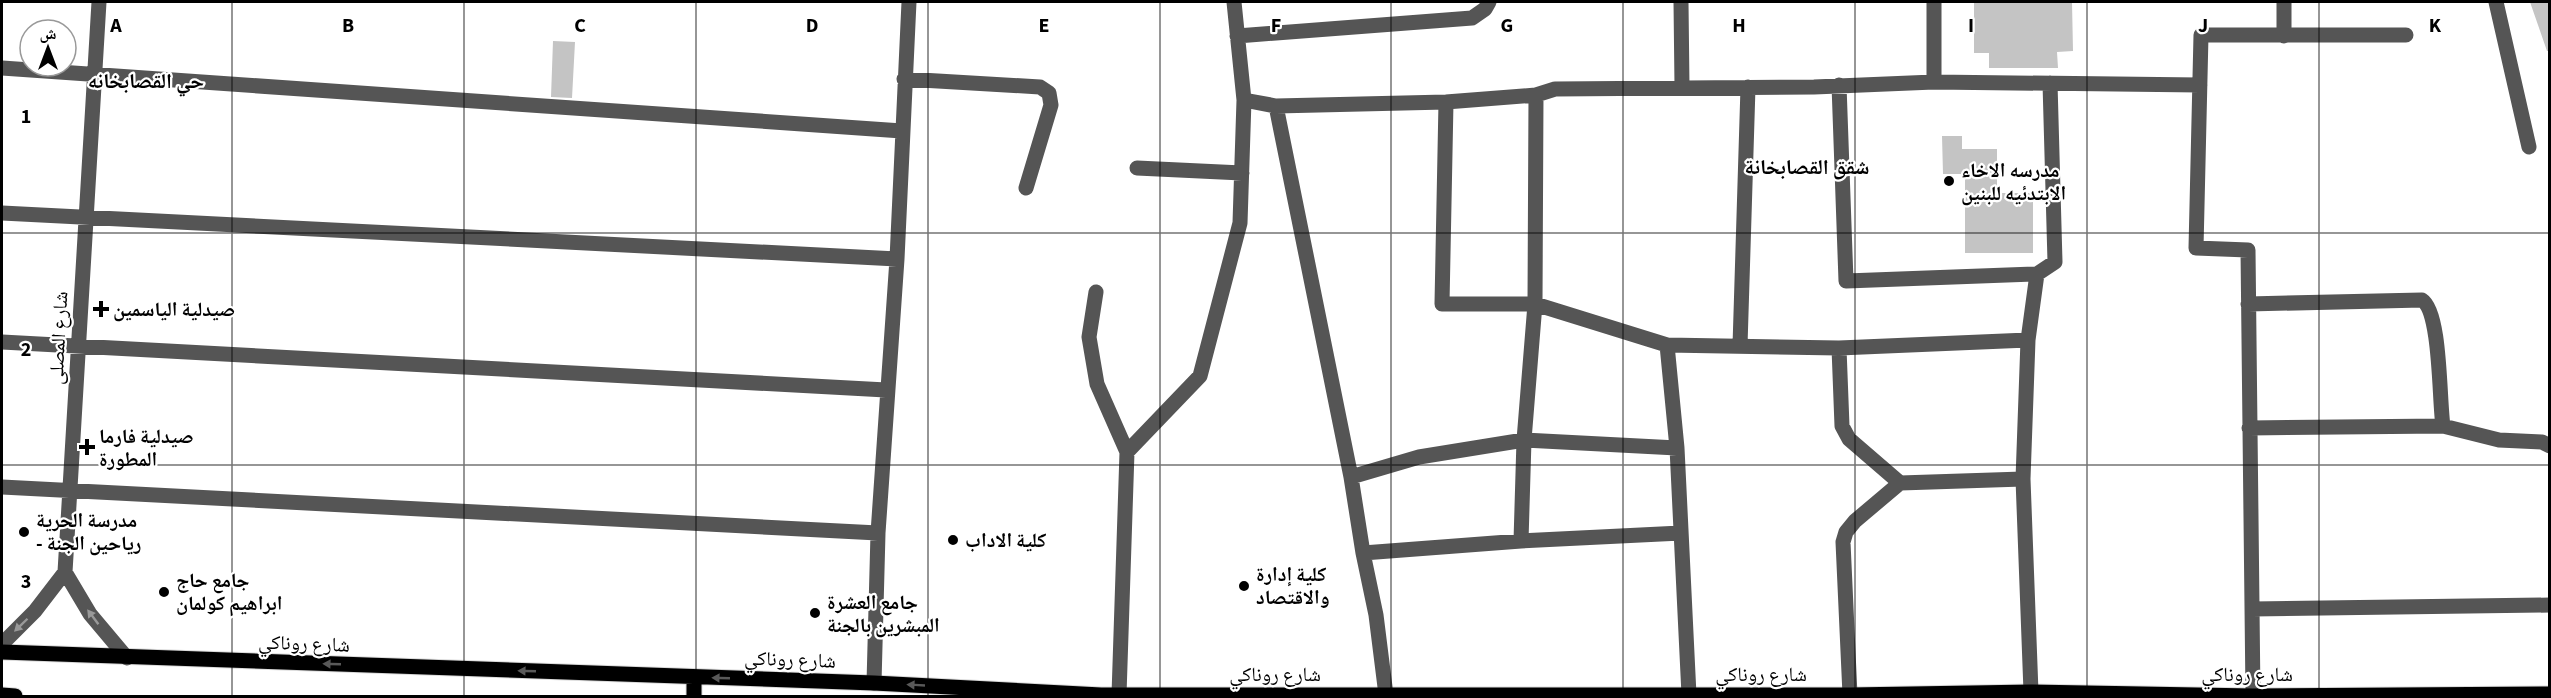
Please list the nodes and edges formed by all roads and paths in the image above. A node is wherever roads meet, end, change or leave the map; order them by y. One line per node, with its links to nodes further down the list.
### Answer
1 (99, 2): 13 (street, شارع المصلى)
2 (909, 2): 14 (street)
3 (1234, 2): 10 (street)
4 (1489, 2): 10 (street)
5 (1681, 2): 19 (street)
6 (1934, 2): 15 (street)
7 (2284, 2): 11 (street)
8 (2496, 2): 26 (street)
9 (2406, 35): 11 (street)
10 (1237, 36): 22 (street)
11 (2284, 36): 18 (street)
12 (2, 68): 13 (street)
13 (95, 73): 25 (street); 31 (street, شارع المصلى)
14 (904, 79): 25 (street); 29 (street)
15 (1934, 82): 16 (street); 17 (street)
16 (2050, 83): 18 (street); 33 (street)
17 (1839, 85): 20 (street); 33 (street)
18 (2200, 85): 36 (street)
19 (1682, 87): 20 (street); 21 (street)
20 (1748, 87): 41 (street)
21 (1536, 95): 23 (street); 35 (street)
22 (1244, 100): 24 (street); 28 (street)
23 (1446, 102): 24 (street); 35 (street)
24 (1276, 106): 50 (street)
25 (902, 131): 32 (street)
26 (2529, 147)
27 (1137, 168): 28 (street)
28 (1242, 173): 49 (street)
29 (1026, 188)
30 (2, 213): 31 (street)
31 (86, 219): 32 (street); 40 (street, شارع المصلى)
32 (897, 259): 43 (street)
33 (2037, 274): 37 (street)
34 (1096, 292): 49 (street)
35 (1535, 304): 39 (street); 46 (street)
36 (2248, 304): 44 (street); 45 (street)
37 (2028, 340): 42 (street); 51 (street)
38 (2, 342): 40 (street)
39 (1667, 345): 41 (street); 48 (street)
40 (78, 346): 43 (street); 54 (street, شارع المصلى)
41 (1740, 346): 42 (street)
42 (1839, 348): 52 (street)
43 (886, 390): 55 (street)
44 (2443, 426): 45 (street); 47 (street)
45 (2249, 428): 61 (street)
46 (1524, 440): 48 (street); 50 (street); 57 (street)
47 (2550, 446)
48 (1677, 448): 56 (street)
49 (1127, 452): 72 (street)
50 (1351, 477): 58 (street)
51 (2023, 479): 52 (street); 68 (street)
52 (1900, 483): 75 (street)
53 (2, 487): 54 (street)
54 (70, 489): 55 (street); 59 (street, شارع المصلى)
55 (878, 533): 66 (street)
56 (1681, 533): 57 (street); 74 (street)
57 (1521, 541): 58 (street)
58 (1363, 553): 73 (street)
59 (66, 572): 62 (street, one-way to 62); 64 (street, one-way to 59)
60 (2550, 605): 61 (street)
61 (2252, 609): 79 (street)
62 (2, 644)
63 (2, 652): 64 (main road, شارع روناكي)
64 (128, 658): 65 (main road, شارع روناكي, one-way to 64)
65 (694, 677): 66 (main road, شارع روناكي, one-way to 65); 78 (main road)
66 (874, 683): 72 (main road, شارع روناكي, one-way to 66)
67 (2550, 684): 69 (main road)
68 (2031, 692): 75 (main road, شارع روناكي); 76 (main road, شارع روناكي)
69 (2486, 694): 70 (main road, شارع روناكي); 79 (main road, شارع روناكي)
70 (2550, 694)
71 (2, 695): 77 (main road)
72 (1119, 695): 73 (main road, شارع روناكي)
73 (1386, 695): 74 (main road, شارع روناكي)
74 (1689, 695): 75 (main road, شارع روناكي)
75 (1850, 695)
76 (2179, 695): 79 (main road, شارع روناكي)
77 (15, 696)
78 (694, 696)
79 (2253, 696)

